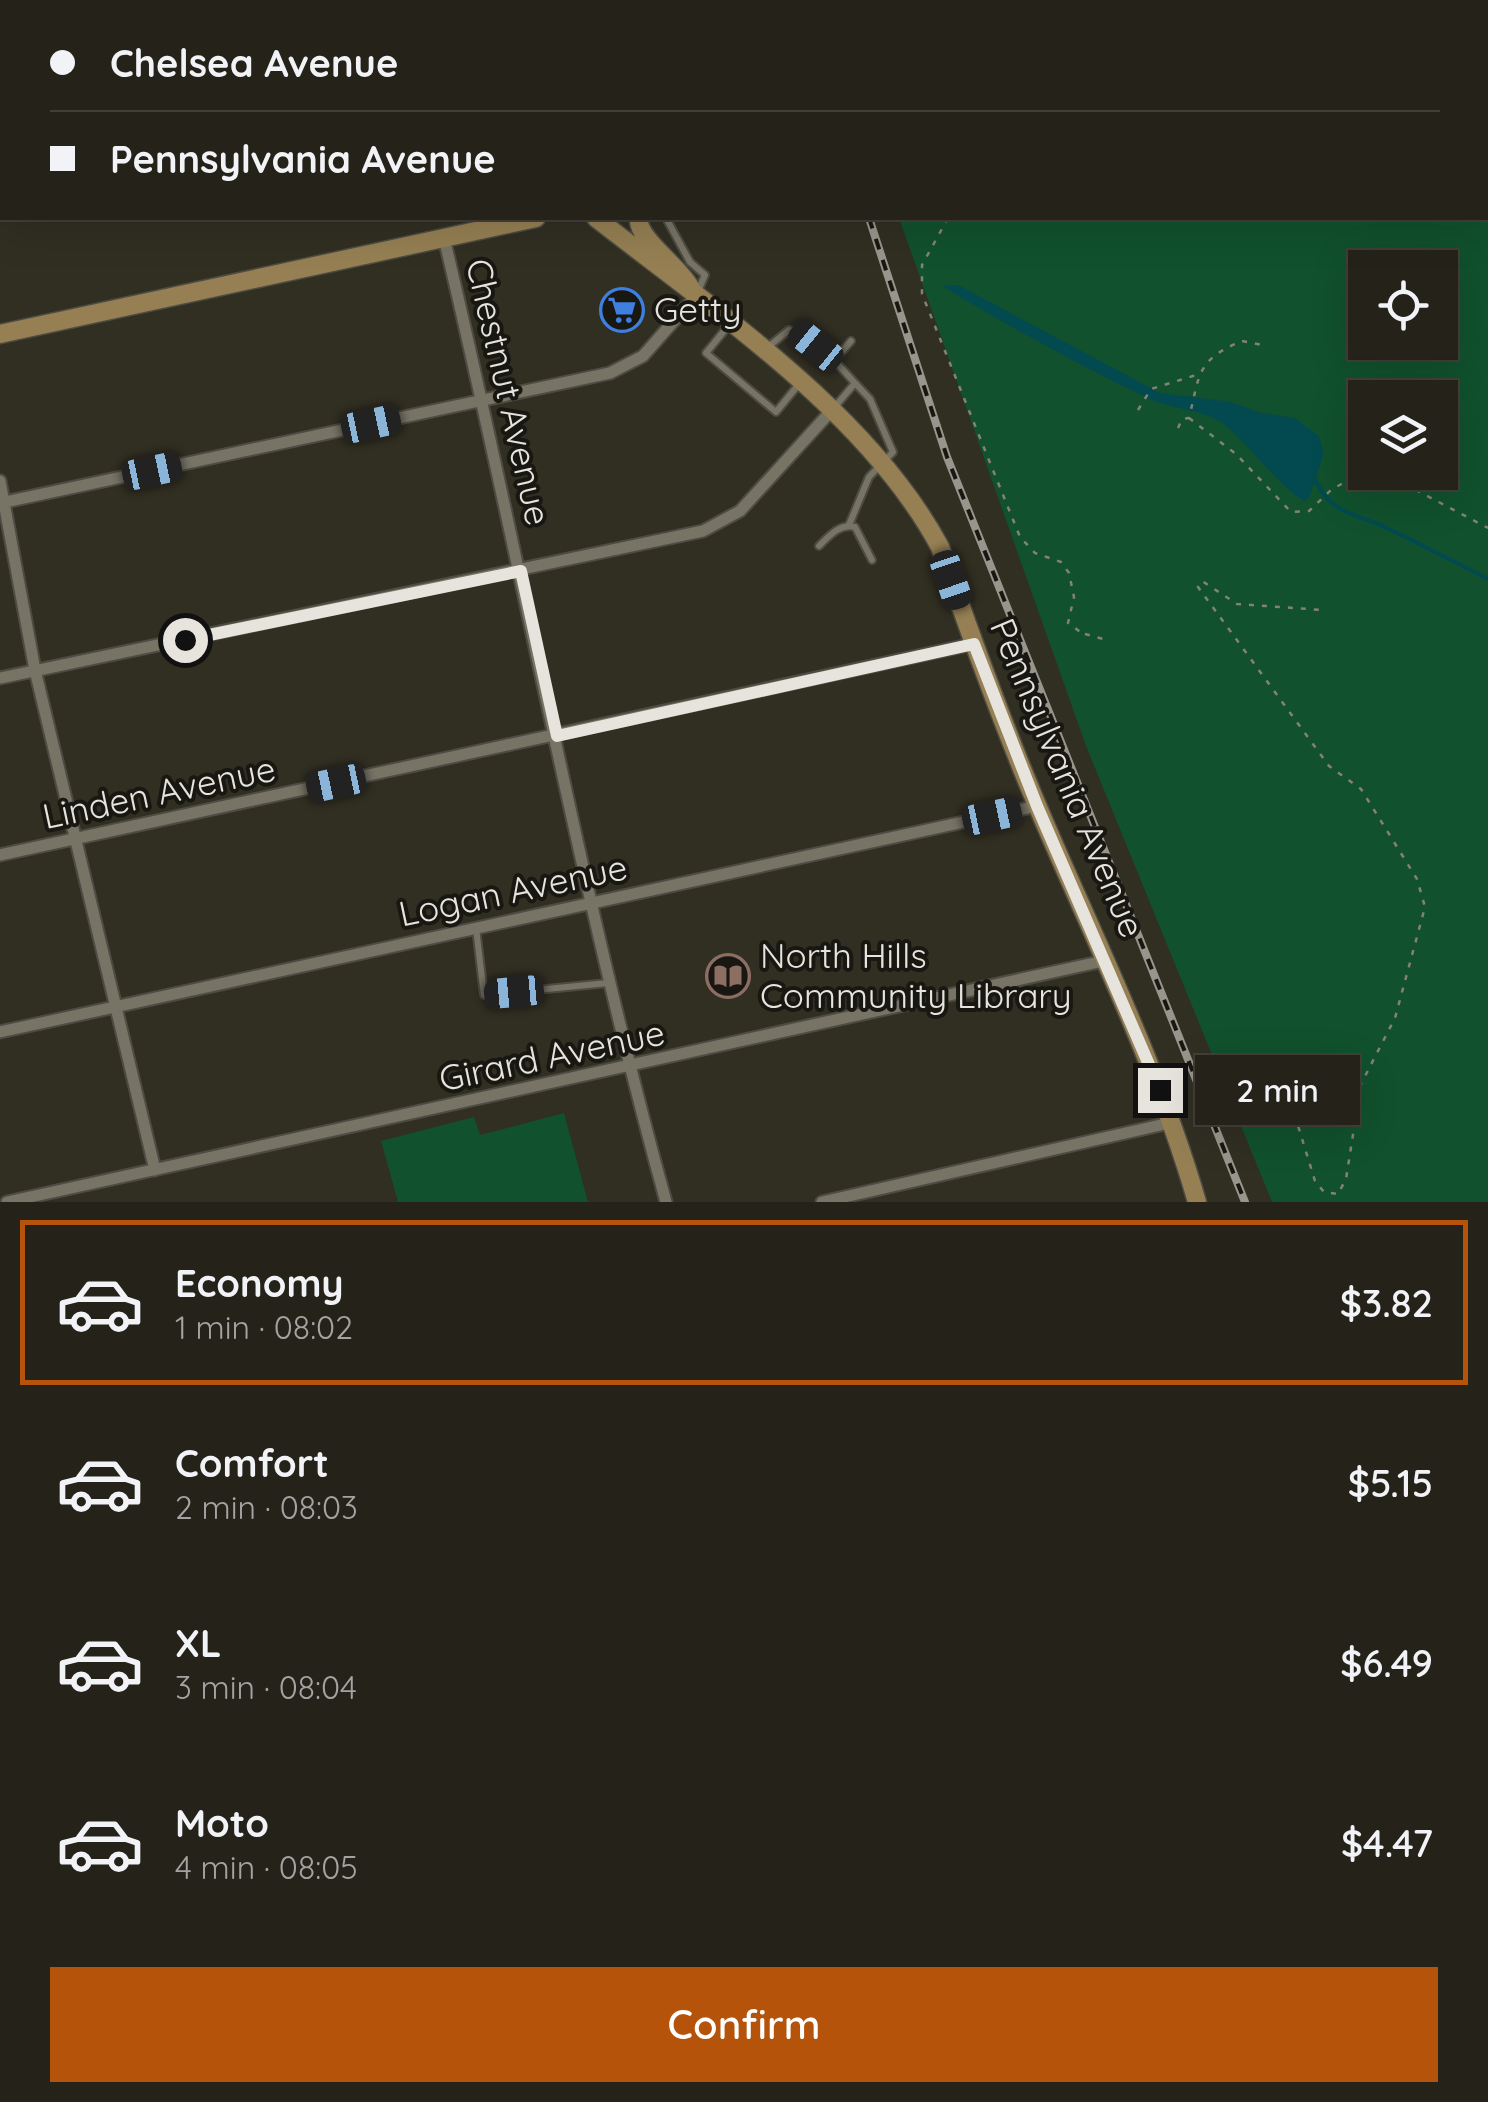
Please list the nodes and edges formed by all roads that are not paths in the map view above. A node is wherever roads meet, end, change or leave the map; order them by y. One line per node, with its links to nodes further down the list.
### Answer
1 (527, 220): 6 (main road)
2 (599, 220): 8 (main road, Pennsylvania Avenue)
3 (640, 220): 7 (main road)
4 (667, 220): 5 (lane)
5 (676, 235): 7 (lane); 8 (lane)
6 (444, 238): 10 (main road); 16 (street, Chestnut Avenue)
7 (661, 252): 8 (main road)
8 (695, 297): 9 (main road, Pennsylvania Avenue); 16 (street)
9 (729, 324): 12 (main road, Pennsylvania Avenue); 14 (lane)
10 (0, 334)
11 (850, 341): 13 (lane)
12 (764, 353): 13 (lane); 14 (main road, Pennsylvania Avenue)
13 (834, 361): 15 (lane)
14 (800, 383): 17 (main road, Pennsylvania Avenue)
15 (855, 383): 17 (lane); 18 (lane)
16 (481, 401): 20 (street); 24 (street, Chestnut Avenue)
17 (832, 410): 18 (main road, Pennsylvania Avenue); 24 (street)
18 (884, 461): 21 (lane); 25 (main road, Pennsylvania Avenue)
19 (0, 481): 20 (street)
20 (3, 503): 26 (street)
21 (849, 526): 22 (lane); 23 (lane)
22 (820, 546)
23 (872, 560)
24 (521, 571): 26 (street); 28 (street, Chestnut Avenue)
25 (974, 644): 28 (street, Linden Avenue); 29 (main road, Pennsylvania Avenue)
26 (35, 670): 27 (street); 30 (street)
27 (0, 678)
28 (557, 736): 30 (street, Linden Avenue); 32 (street, Chestnut Avenue)
29 (1037, 806): 32 (street, Logan Avenue); 34 (main road, Pennsylvania Avenue)
30 (78, 838): 31 (street, Linden Avenue); 36 (street)
31 (0, 855)
32 (592, 902): 33 (street, Logan Avenue); 35 (street, Chestnut Avenue)
33 (476, 928): 35 (lane); 36 (street, Logan Avenue)
34 (1108, 960): 38 (street, Girard Avenue); 39 (main road, Pennsylvania Avenue)
35 (608, 983): 38 (street, Chestnut Avenue)
36 (113, 1006): 37 (street, Logan Avenue); 40 (street)
37 (0, 1032)
38 (629, 1068): 40 (street, Girard Avenue); 42 (street, Chestnut Avenue)
39 (1174, 1122): 43 (street); 44 (main road, Pennsylvania Avenue)
40 (156, 1170): 41 (street, Girard Avenue)
41 (7, 1202)
42 (666, 1202)
43 (822, 1202)
44 (1197, 1202)

